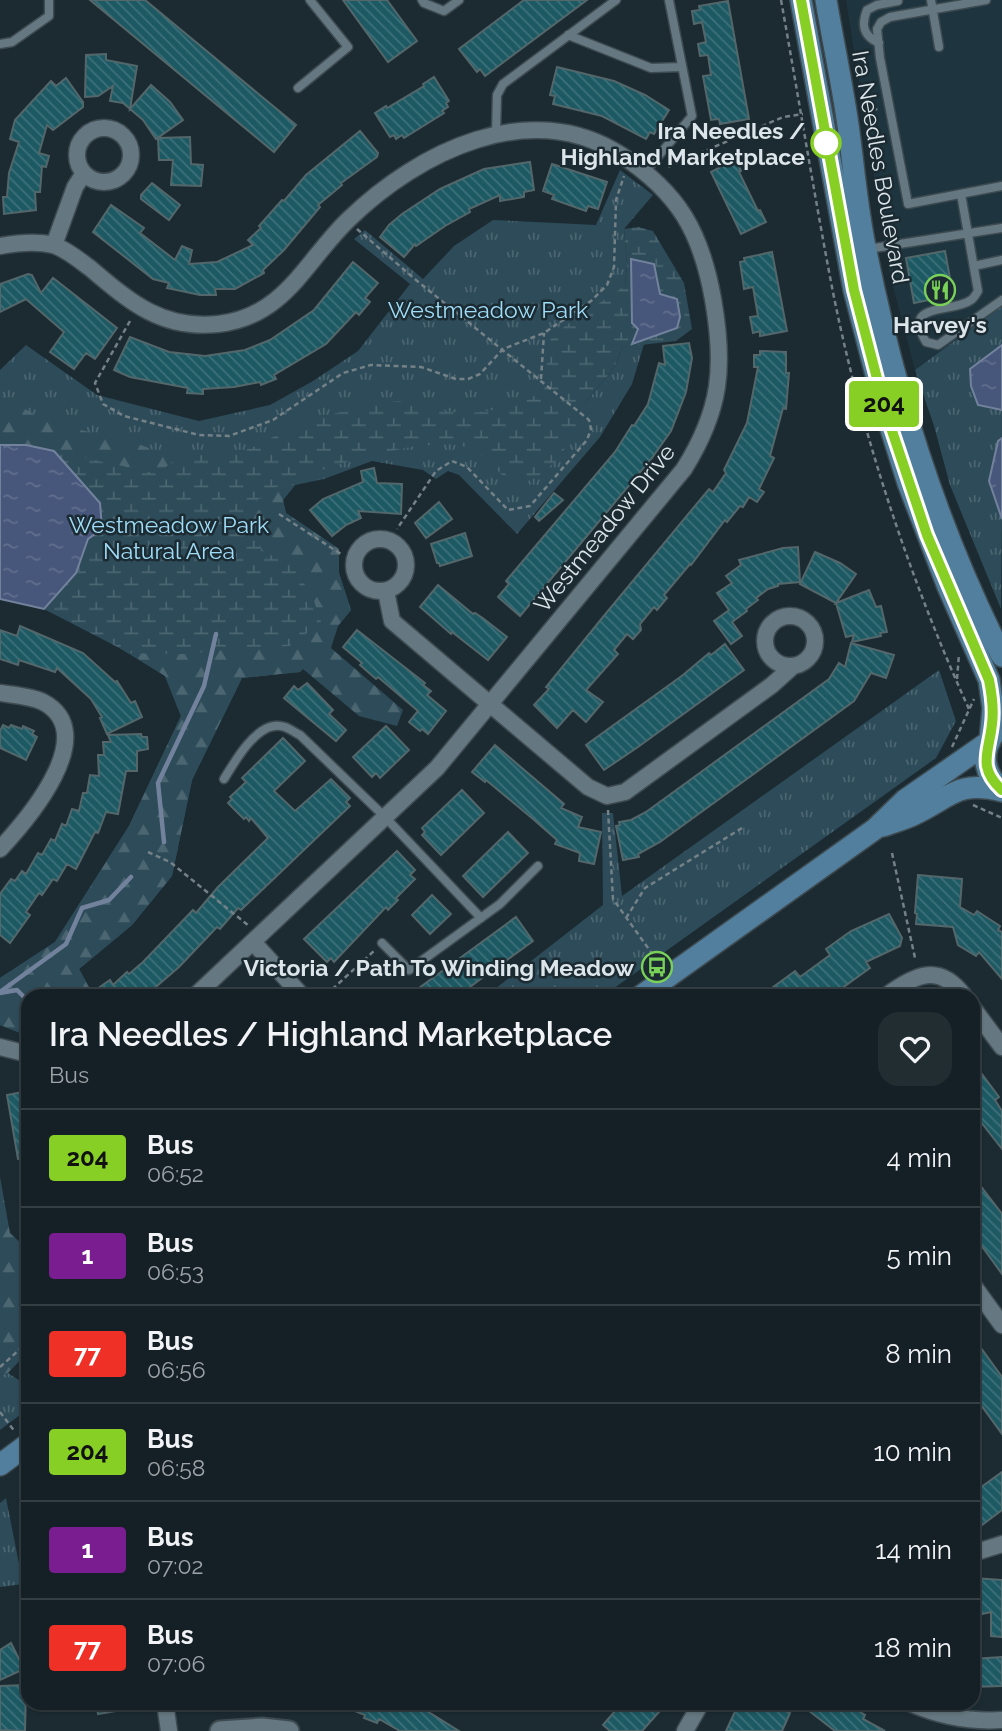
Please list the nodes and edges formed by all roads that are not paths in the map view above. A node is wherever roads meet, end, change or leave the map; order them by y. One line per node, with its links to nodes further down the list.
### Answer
1 (49, 0): 15 (lane)
2 (310, 0): 18 (lane)
3 (422, 0): 4 (lane)
4 (459, 0)
5 (616, 0): 13 (lane)
6 (669, 0): 17 (lane)
7 (801, 0): 37 (main road, Ira Needles Boulevard)
8 (826, 0): 28 (main road, Ira Needles Boulevard)
9 (931, 0): 12 (lane)
10 (986, 0): 12 (lane)
11 (898, 1): 14 (lane)
12 (933, 10): 14 (lane); 16 (lane)
13 (568, 35): 17 (lane); 19 (lane)
14 (879, 43): 23 (lane)
15 (0, 44)
16 (939, 47)
17 (682, 67): 20 (lane)
18 (298, 88)
19 (496, 133): 20 (street, Westmeadow Drive); 26 (street, Westmeadow Drive)
20 (638, 167): 36 (street, Westmeadow Drive)
21 (84, 173): 26 (street)
22 (1002, 186): 23 (lane)
23 (961, 194): 25 (lane)
24 (1002, 228): 25 (lane)
25 (968, 233): 28 (lane); 30 (lane)
26 (54, 245): 27 (street)
27 (0, 246)
28 (865, 250): 33 (main road, Ira Needles Boulevard)
29 (1002, 260): 30 (lane)
30 (974, 266): 31 (lane)
31 (1002, 300)
32 (386, 591): 36 (street)
33 (1002, 656)
34 (792, 667): 36 (street)
35 (0, 693): 42 (street)
36 (489, 704): 40 (street, Westmeadow Drive)
37 (996, 733): 39 (main road, Ira Needles Boulevard); 41 (main road)
38 (224, 779): 40 (lane)
39 (1002, 790): 41 (main road)
40 (385, 817): 44 (lane); 45 (street, Westmeadow Drive)
41 (875, 829): 49 (main road)
42 (0, 849)
43 (538, 866): 44 (lane)
44 (481, 918): 46 (lane)
45 (254, 936): 47 (street, Westmeadow Drive); 48 (street)
46 (382, 943)
47 (202, 989)
48 (296, 989)
49 (650, 989)
50 (896, 989): 51 (street)
51 (957, 989)
52 (980, 1017): 54 (street)
53 (0, 1047): 55 (street)
54 (1002, 1047)
55 (21, 1052)
56 (980, 1295): 57 (street)
57 (1002, 1325)
58 (21, 1449): 59 (main road)
59 (0, 1465)
60 (1002, 1545): 61 (street)
61 (980, 1551)
62 (166, 1710): 66 (street)
63 (697, 1710): 69 (street)
64 (930, 1710): 65 (street)
65 (1002, 1720)
66 (169, 1731)
67 (220, 1731): 68 (street)
68 (289, 1731)
69 (685, 1731)

